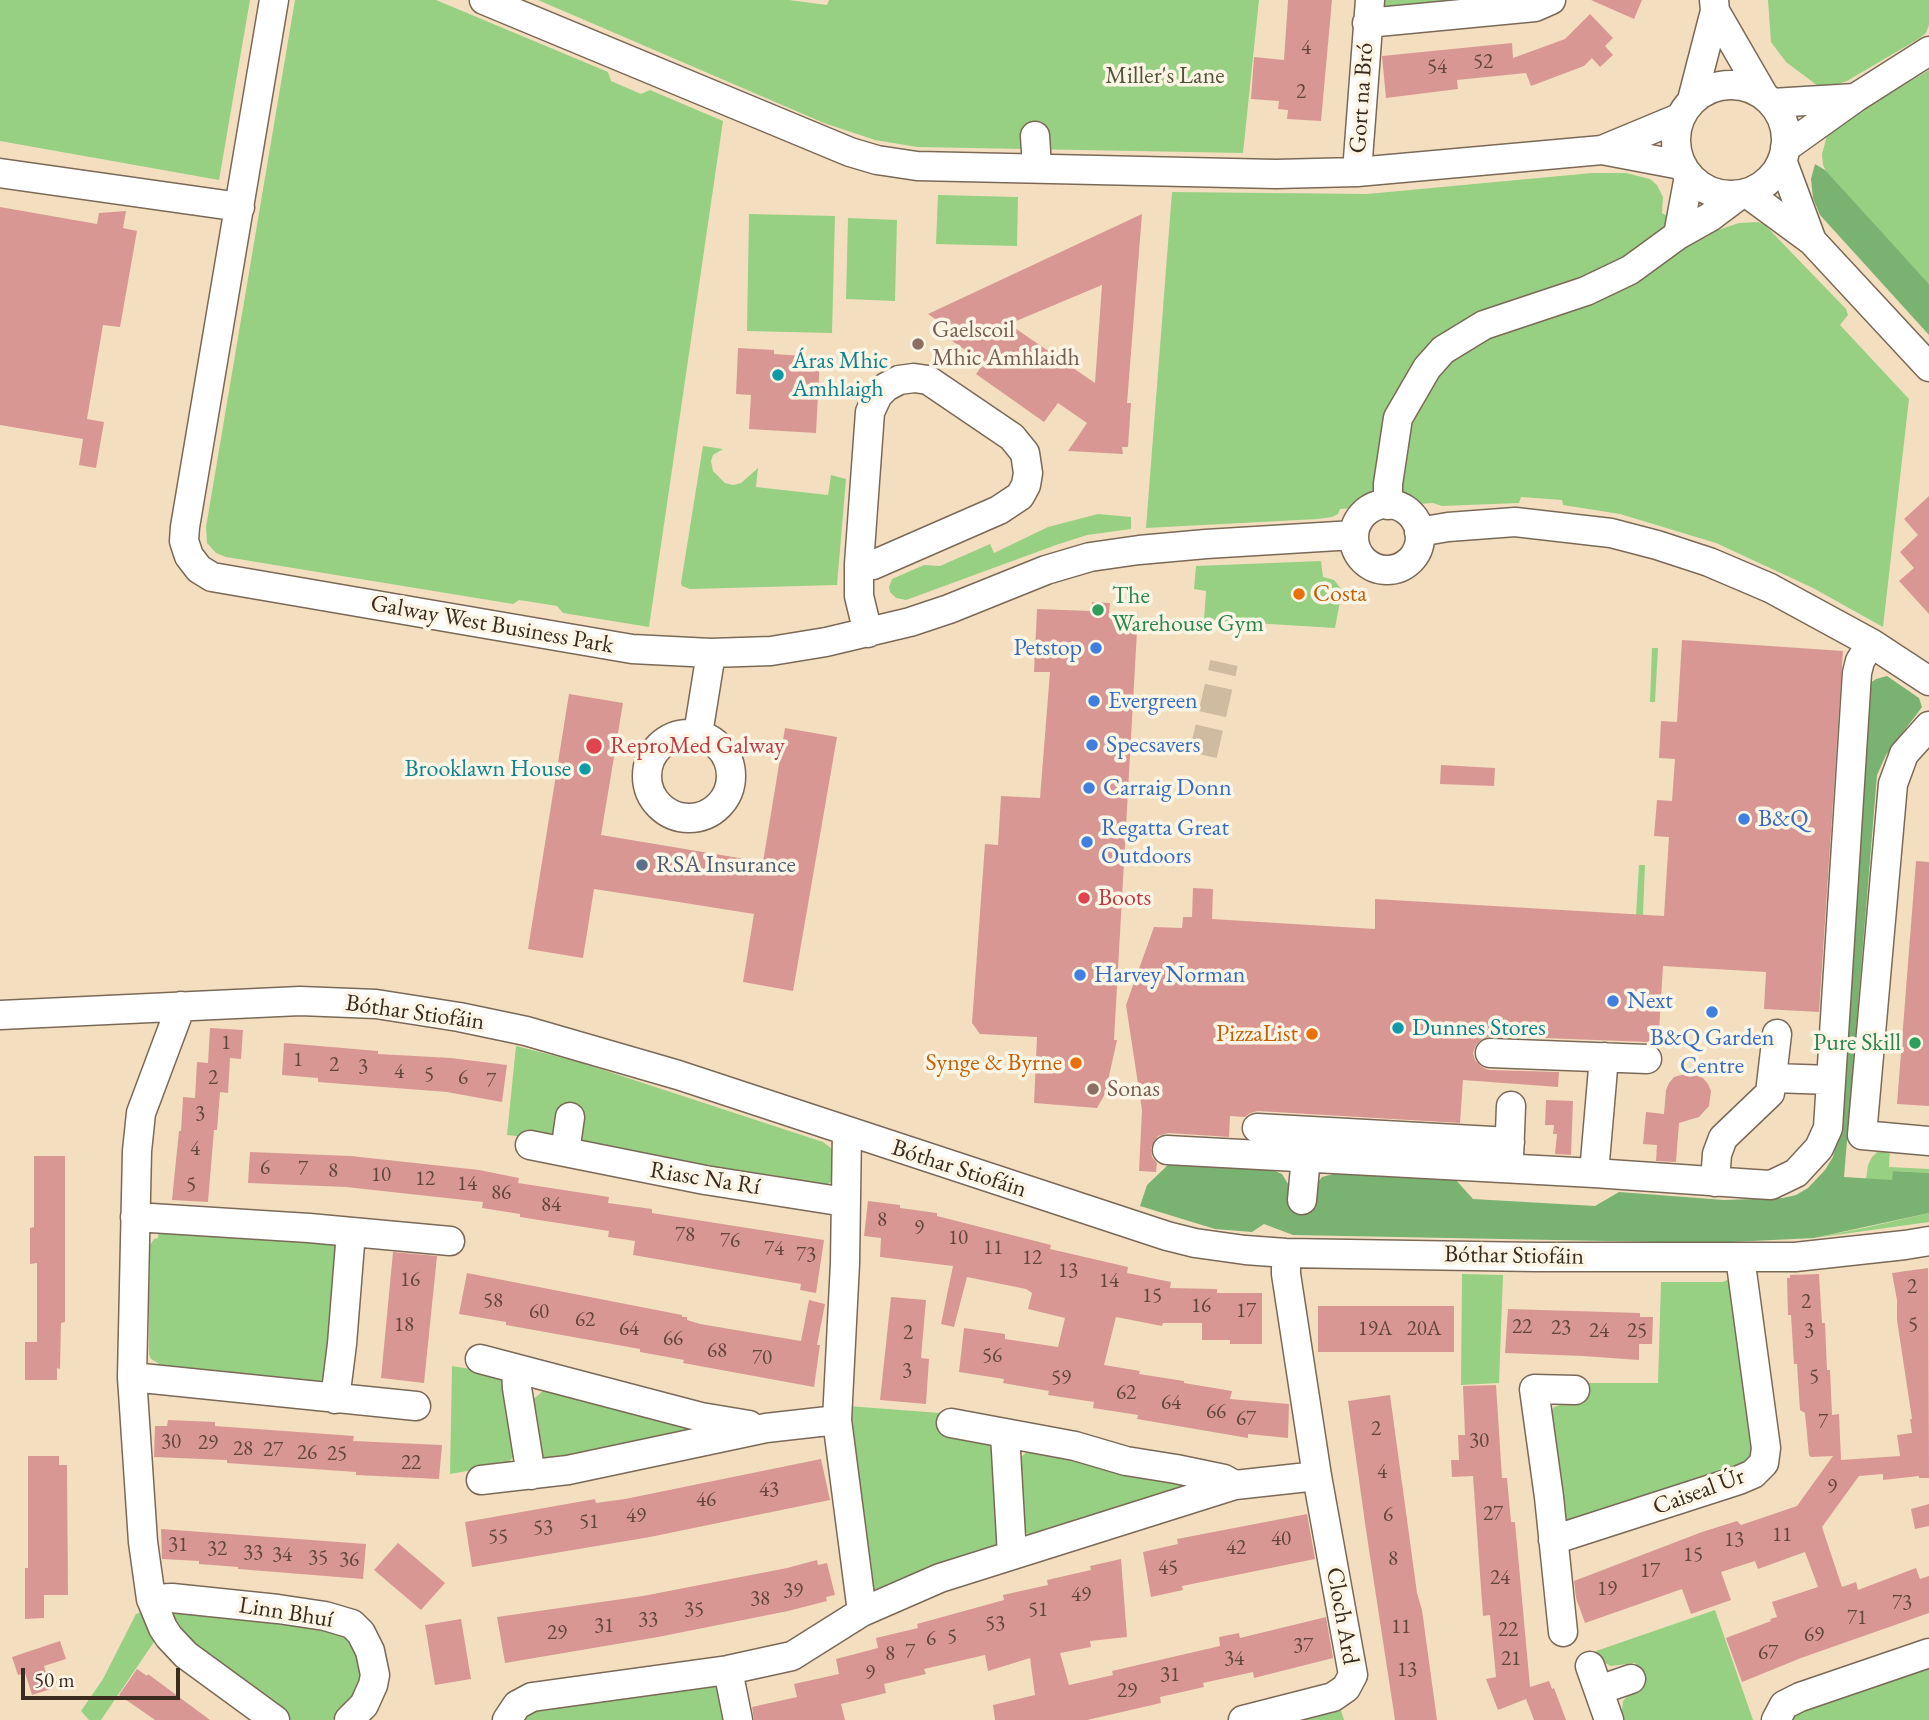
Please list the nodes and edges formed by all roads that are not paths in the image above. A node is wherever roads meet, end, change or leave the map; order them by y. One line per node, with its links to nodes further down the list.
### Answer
1 (274, 0): 18 (street, Galway West Business Park)
2 (484, 0): 13 (street)
3 (1551, 0): 5 (street, Gort na Bró)
4 (1715, 6): 8 (street); 9 (street)
5 (1368, 12): 15 (street, Gort na Bró)
6 (1929, 51): 7 (street)
7 (1855, 98): 8 (street); 12 (street)
8 (1767, 99): 9 (street); 12 (street)
9 (1685, 109): 11 (street); 14 (street)
10 (1035, 136): 13 (street)
11 (1602, 150): 14 (street); 15 (street)
12 (1784, 154): 17 (street); 20 (street)
13 (1037, 167): 15 (street)
14 (1685, 171): 17 (street); 19 (street)
15 (1357, 172)
16 (0, 173): 18 (street)
17 (1743, 195): 19 (street); 20 (street)
18 (240, 207): 28 (street, Galway West Business Park)
19 (1678, 235): 22 (street)
20 (1812, 241): 21 (street)
21 (1929, 367)
22 (1388, 505): 23 (street); 24 (street)
23 (1419, 532): 24 (street); 27 (street)
24 (1354, 535): 26 (street, Galway West Business Park)
25 (859, 565): 25 (street); 26 (street)
26 (868, 633): 28 (street, Galway West Business Park)
27 (1871, 643): 29 (street); 39 (street)
28 (711, 653): 31 (street)
29 (1929, 681)
30 (1929, 726): 44 (street)
31 (698, 734)
32 (181, 1006): 33 (street, Bóthar Stiofáin); 43 (street, Bóthar Stiofáin); 54 (street)
33 (0, 1015)
34 (1777, 1034): 38 (street)
35 (1490, 1053): 36 (street)
36 (1604, 1057): 37 (street); 50 (street)
37 (1647, 1059)
38 (1773, 1078): 39 (street); 51 (street)
39 (1831, 1080): 51 (street)
40 (1511, 1106): 48 (street)
41 (570, 1117): 47 (street)
42 (1257, 1128): 48 (street)
43 (846, 1131): 53 (street); 58 (street, Bóthar Stiofáin)
44 (1929, 1141)
45 (530, 1145): 47 (street, Riasc Na Rí)
46 (1167, 1150): 49 (street)
47 (565, 1152): 53 (street, Riasc Na Rí)
48 (1509, 1155): 49 (street); 50 (street)
49 (1306, 1157): 52 (street)
50 (1594, 1173): 51 (street)
51 (1715, 1182)
52 (1302, 1199)
53 (845, 1202): 66 (street)
54 (135, 1217): 55 (street); 62 (street)
55 (351, 1232): 56 (street); 64 (street)
56 (450, 1241)
57 (1929, 1241): 59 (street, Bóthar Stiofáin)
58 (1286, 1253): 59 (street, Bóthar Stiofáin); 71 (street, Cloch Ard)
59 (1740, 1257): 74 (street, Caiseal Úr)
60 (480, 1359): 61 (street)
61 (516, 1369): 68 (street); 70 (street)
62 (132, 1377): 64 (street); 76 (street)
63 (1575, 1390): 74 (street)
64 (335, 1399): 65 (street)
65 (416, 1406)
66 (838, 1420): 68 (street); 77 (street)
67 (951, 1423): 69 (street)
68 (766, 1428): 70 (street)
69 (1005, 1434): 73 (street); 75 (street)
70 (531, 1475): 72 (street)
71 (1317, 1476): 73 (street); 86 (street, Cloch Ard)
72 (481, 1480)
73 (1235, 1485): 75 (street)
74 (1553, 1540): 78 (street)
75 (1012, 1555): 77 (street)
76 (152, 1599): 82 (street); 83 (street, Linn Bhuí)
77 (862, 1612): 80 (street)
78 (1563, 1632)
79 (1929, 1653): 88 (street)
80 (728, 1670): 84 (street); 85 (street)
81 (1631, 1679): 87 (street)
82 (275, 1720)
83 (349, 1720)
84 (507, 1720)
85 (738, 1720)
86 (1243, 1720)
87 (1609, 1720)
88 (1776, 1720)

